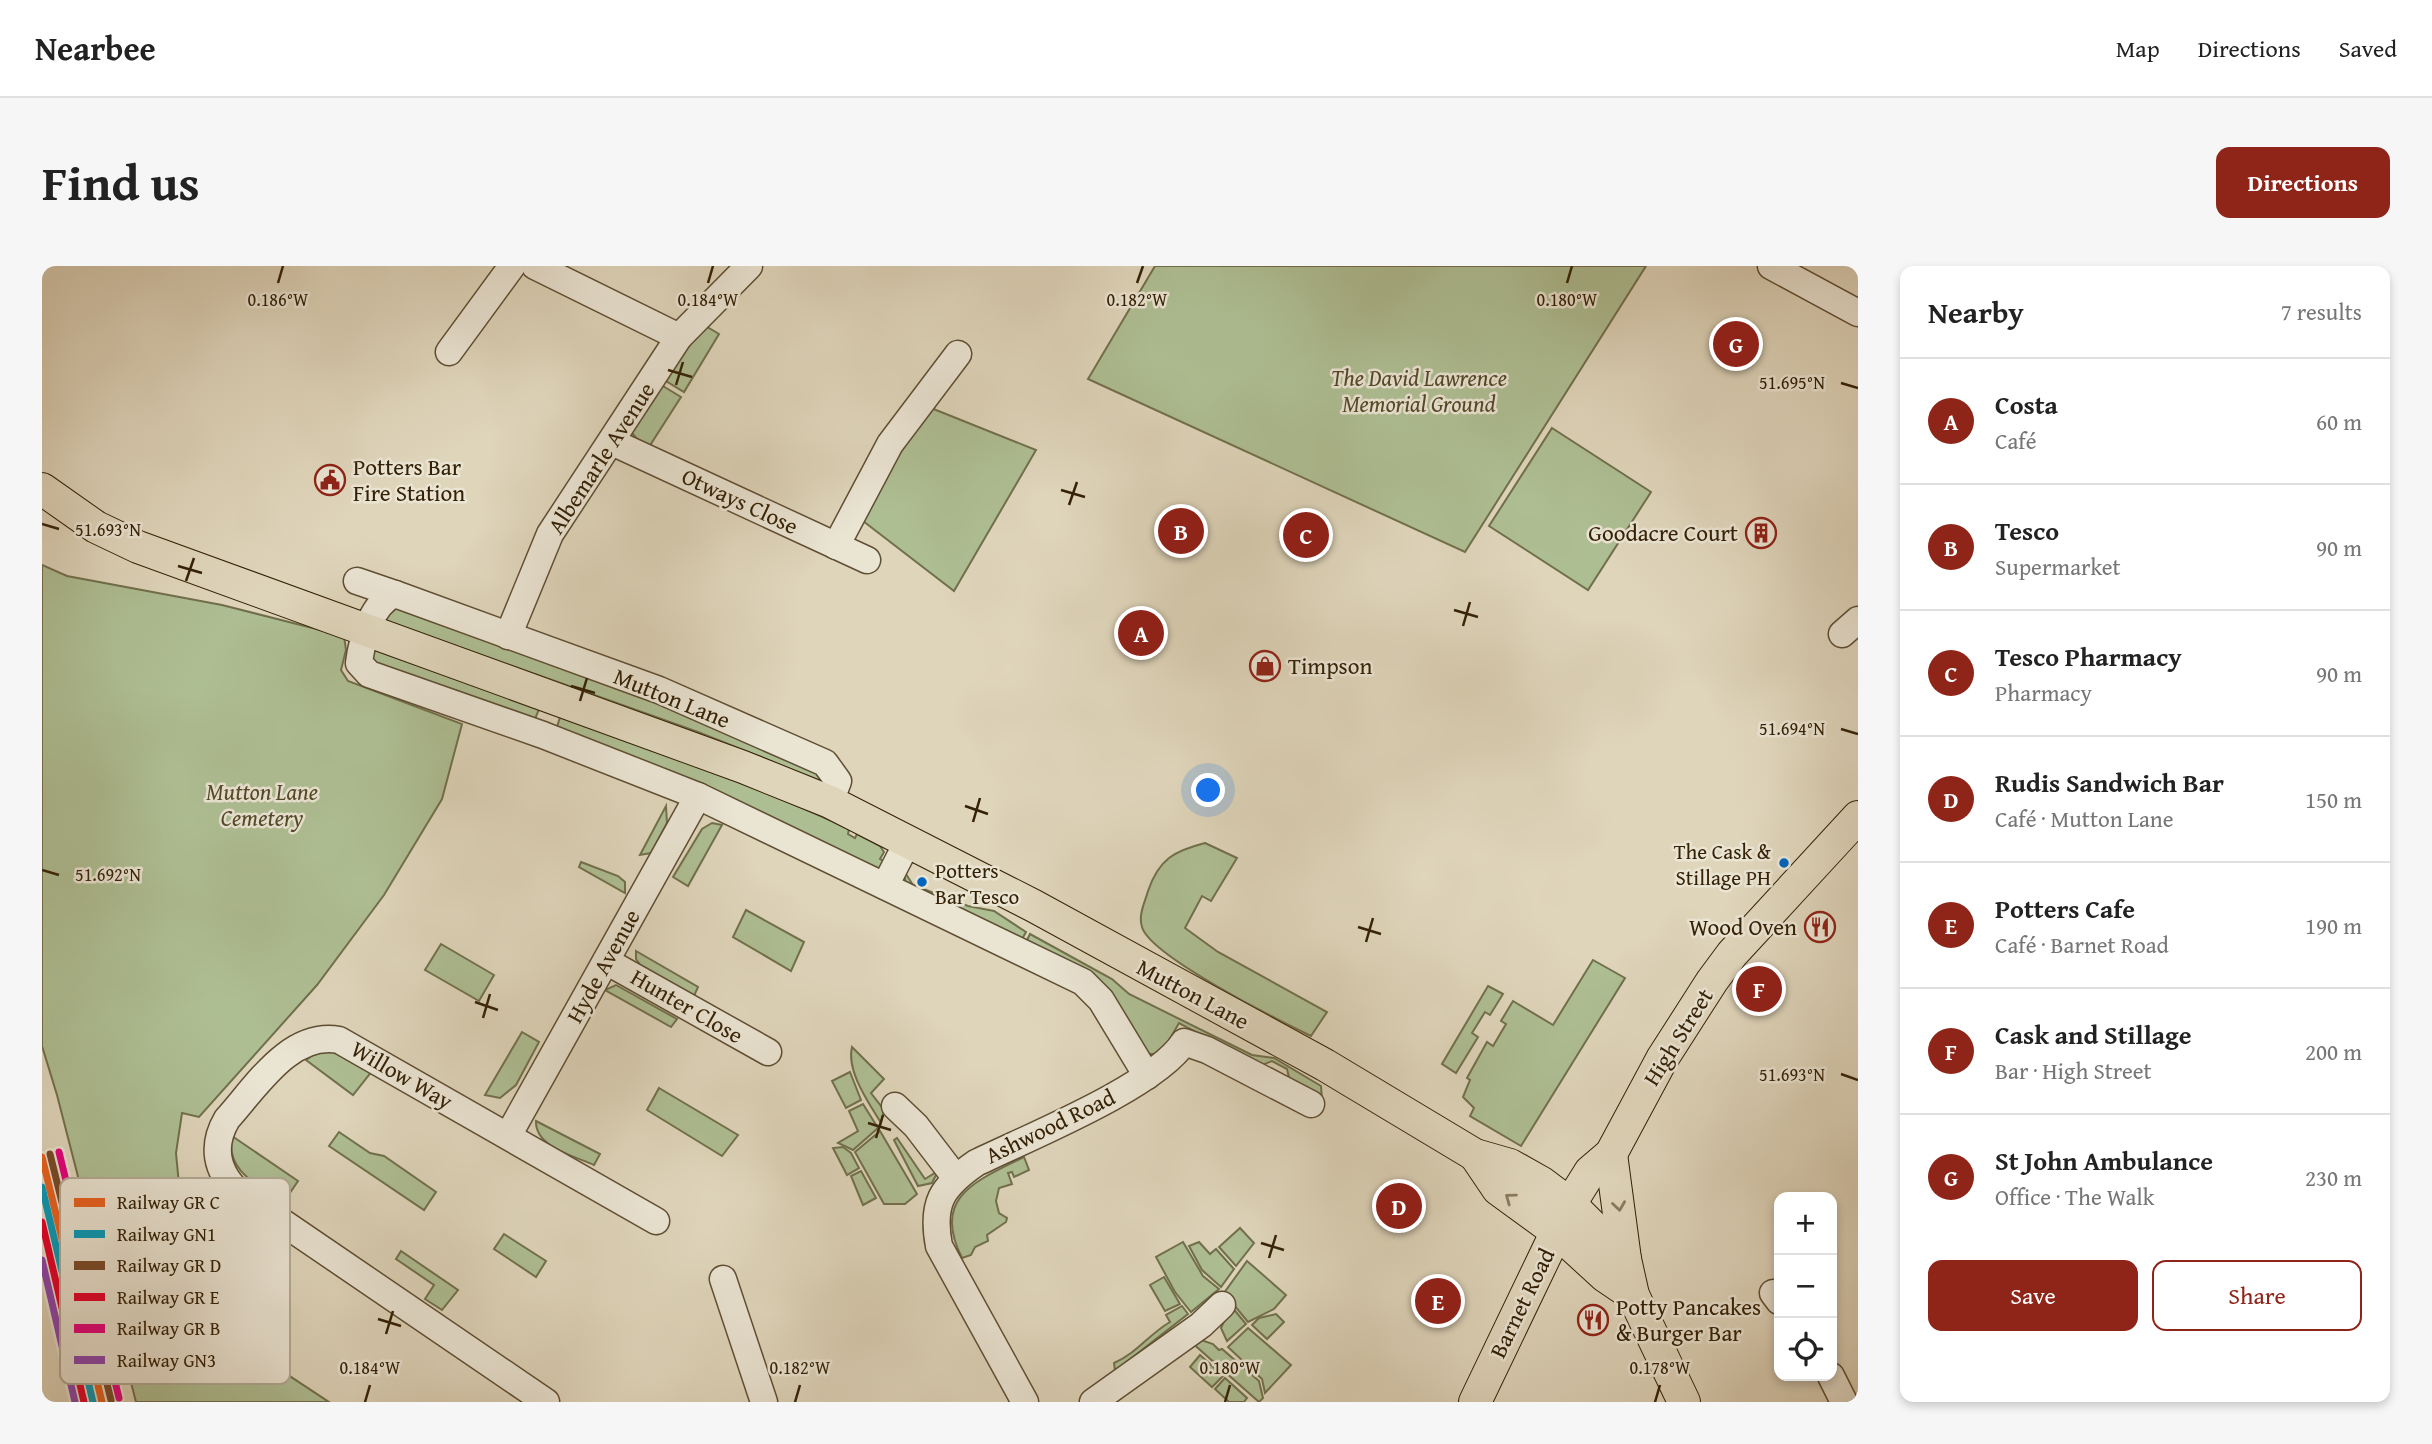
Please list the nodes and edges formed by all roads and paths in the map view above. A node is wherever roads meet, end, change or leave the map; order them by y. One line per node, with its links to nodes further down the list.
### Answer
1 (512, 266): 7 (street)
2 (534, 266): 6 (street)
3 (749, 266): 6 (street, Albemarle Avenue)
4 (1771, 266): 5 (street)
5 (1858, 313)
6 (679, 337): 9 (street, Albemarle Avenue)
7 (449, 352)
8 (958, 354): 11 (street)
9 (612, 442): 11 (street, Otways Close); 16 (street, Albemarle Avenue)
10 (42, 489): 15 (main road, Mutton Lane)
11 (836, 546): 12 (street, Otways Close)
12 (867, 560)
13 (357, 580): 14 (street, Mutton Lane)
14 (395, 594): 15 (street); 16 (street, Mutton Lane)
15 (368, 631): 17 (main road, Mutton Lane); 18 (street)
16 (508, 636): 20 (street, Mutton Lane)
17 (554, 698): 18 (street); 20 (main road, Mutton Lane)
18 (543, 735): 19 (street)
19 (698, 796): 23 (street); 24 (street, Hyde Avenue)
20 (830, 802): 22 (main road, Mutton Lane)
21 (1858, 817): 30 (main road, High Street)
22 (908, 841): 23 (street); 33 (main road, Mutton Lane)
23 (885, 886): 26 (street)
24 (606, 961): 25 (street, Hunter Close); 29 (street, Hyde Avenue)
25 (768, 1052)
26 (1147, 1076): 27 (street, Mutton Lane); 31 (street, Ashwood Road)
27 (1311, 1104)
28 (895, 1106): 31 (street)
29 (508, 1136): 32 (street, Willow Way); 34 (street, Willow Way)
30 (1611, 1154): 33 (main road, High Street); 36 (main road, one-way to 36)
31 (955, 1177): 43 (street, Ashwood Road)
32 (226, 1178)
33 (1564, 1218): 36 (main road); 38 (main road); 45 (main road, Barnet Road)
34 (656, 1221)
35 (290, 1227): 41 (street, Willow Way)
36 (1625, 1259): 38 (main road)
37 (723, 1279): 42 (street)
38 (1633, 1295): 46 (main road)
39 (1222, 1305): 44 (street)
40 (1834, 1381): 47 (street)
41 (546, 1402)
42 (764, 1402)
43 (1025, 1402)
44 (1093, 1402)
45 (1475, 1402)
46 (1684, 1402)
47 (1844, 1402)

